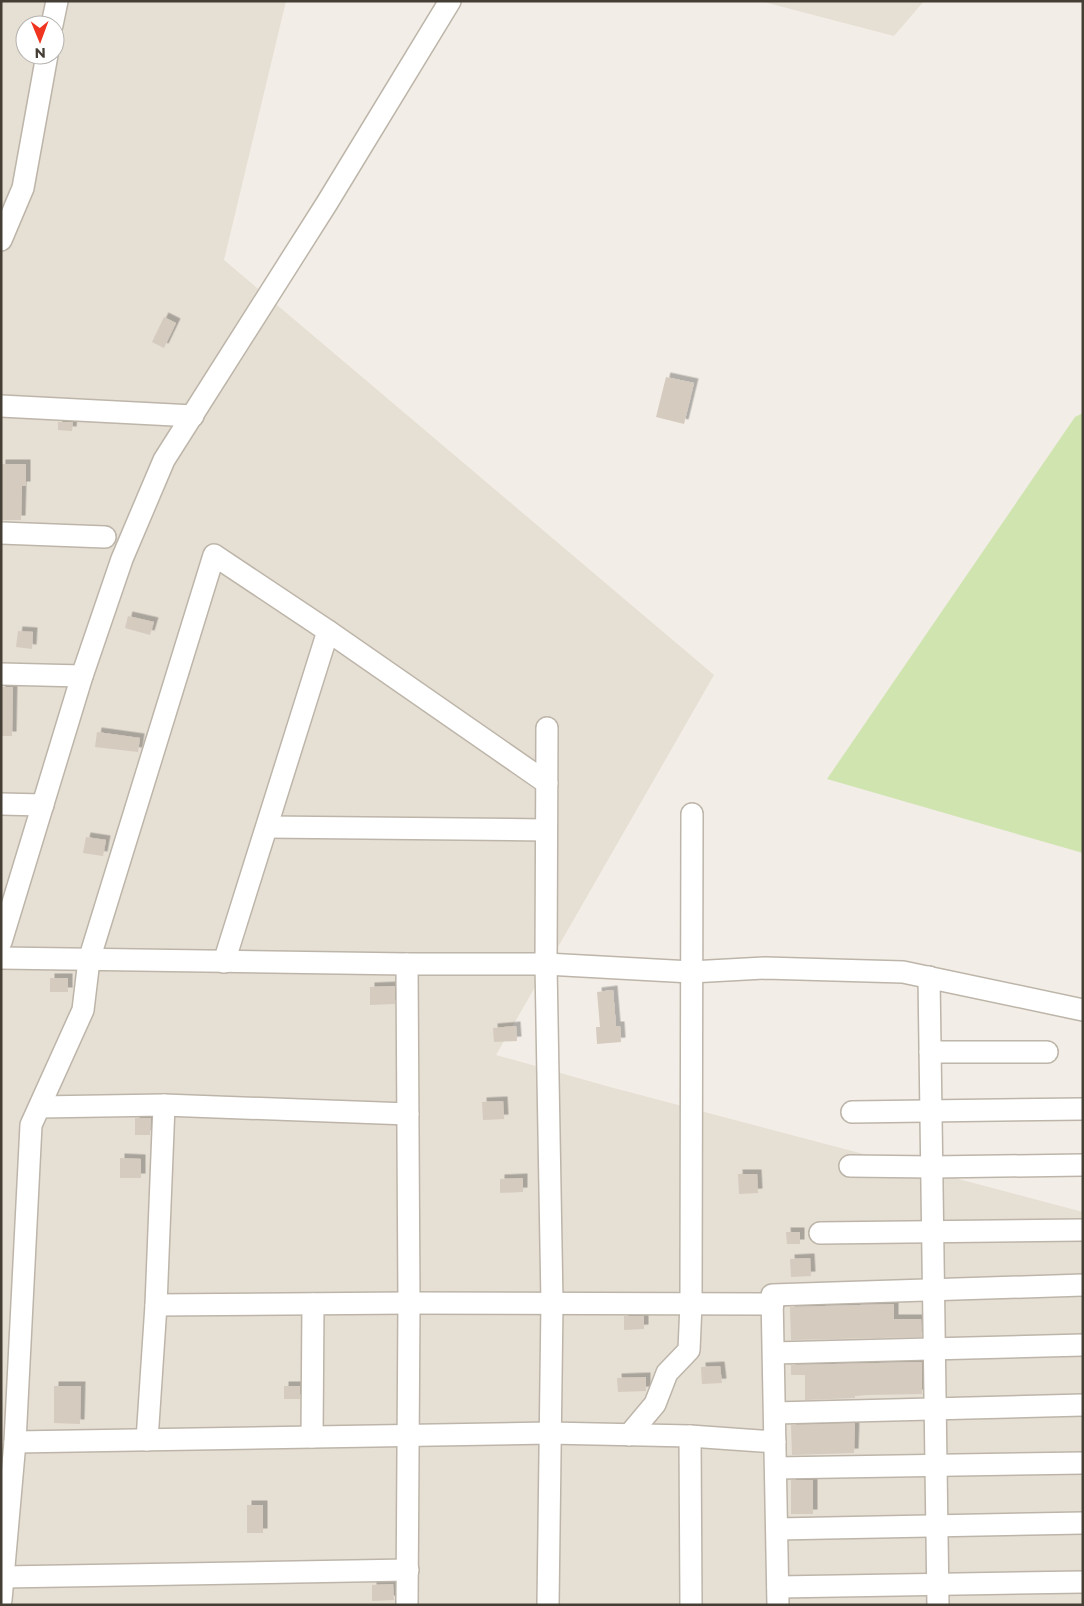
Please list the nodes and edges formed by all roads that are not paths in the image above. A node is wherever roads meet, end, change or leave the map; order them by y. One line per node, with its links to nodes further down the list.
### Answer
1 (57, 1): 3 (street)
2 (450, 1): 7 (street)
3 (54, 15)
4 (45, 65): 5 (street)
5 (1, 240)
6 (1, 406): 7 (street)
7 (193, 416): 12 (street)
8 (1, 533): 9 (street)
9 (105, 537)
10 (328, 631): 14 (street); 18 (street); 22 (street)
11 (1, 674): 12 (street)
12 (82, 676): 16 (street)
13 (547, 728): 14 (street)
14 (547, 783): 19 (street)
15 (1, 804): 16 (street)
16 (43, 805): 20 (street)
17 (692, 814): 26 (street)
18 (267, 827): 19 (street); 23 (street)
19 (546, 830): 25 (street)
20 (1, 942)
21 (1, 958): 22 (street)
22 (89, 960): 23 (street); 32 (street)
23 (224, 962): 24 (street)
24 (407, 964): 25 (street); 36 (street)
25 (546, 964): 26 (street); 46 (street)
26 (690, 972): 27 (street); 49 (street)
27 (929, 977): 28 (street); 29 (street)
28 (1083, 1010)
29 (930, 1052): 30 (street); 35 (street)
30 (1047, 1052)
31 (164, 1104): 32 (street); 36 (street); 47 (street)
32 (40, 1107): 63 (street)
33 (1083, 1109): 35 (street)
34 (852, 1112): 35 (street)
35 (931, 1112): 39 (street)
36 (408, 1114): 45 (street)
37 (1083, 1165): 39 (street)
38 (850, 1166): 39 (street)
39 (932, 1167): 41 (street)
40 (1083, 1230): 41 (street)
41 (932, 1232): 42 (street); 44 (street)
42 (820, 1233)
43 (1083, 1285): 44 (street)
44 (933, 1289): 50 (street); 52 (street)
45 (409, 1303): 46 (street); 48 (street); 59 (street)
46 (552, 1303): 49 (street); 57 (street)
47 (156, 1304): 48 (street); 62 (street)
48 (313, 1304): 61 (street)
49 (691, 1304): 50 (street); 58 (street)
50 (773, 1304): 53 (street)
51 (1083, 1345): 52 (street)
52 (934, 1348): 53 (street); 55 (street)
53 (774, 1352): 56 (street)
54 (1083, 1405): 55 (street)
55 (935, 1409): 56 (street); 66 (street)
56 (775, 1413): 64 (street)
57 (549, 1434): 58 (street); 59 (street); 78 (street)
58 (629, 1435): 60 (street)
59 (408, 1436): 61 (street); 71 (street)
60 (690, 1436): 64 (street); 79 (street)
61 (312, 1437): 62 (street)
62 (147, 1440): 63 (street)
63 (15, 1442): 72 (street)
64 (775, 1442): 67 (street)
65 (1083, 1464): 66 (street)
66 (936, 1466): 67 (street); 69 (street)
67 (776, 1468): 70 (street)
68 (1083, 1523): 69 (street)
69 (937, 1526): 70 (street); 74 (street)
70 (777, 1529): 75 (street)
71 (408, 1570): 72 (street); 77 (street)
72 (3, 1577): 76 (street)
73 (1083, 1582): 74 (street)
74 (938, 1595): 75 (street)
75 (778, 1596)
76 (1, 1600)
77 (407, 1605)
78 (548, 1605)
79 (691, 1605)

